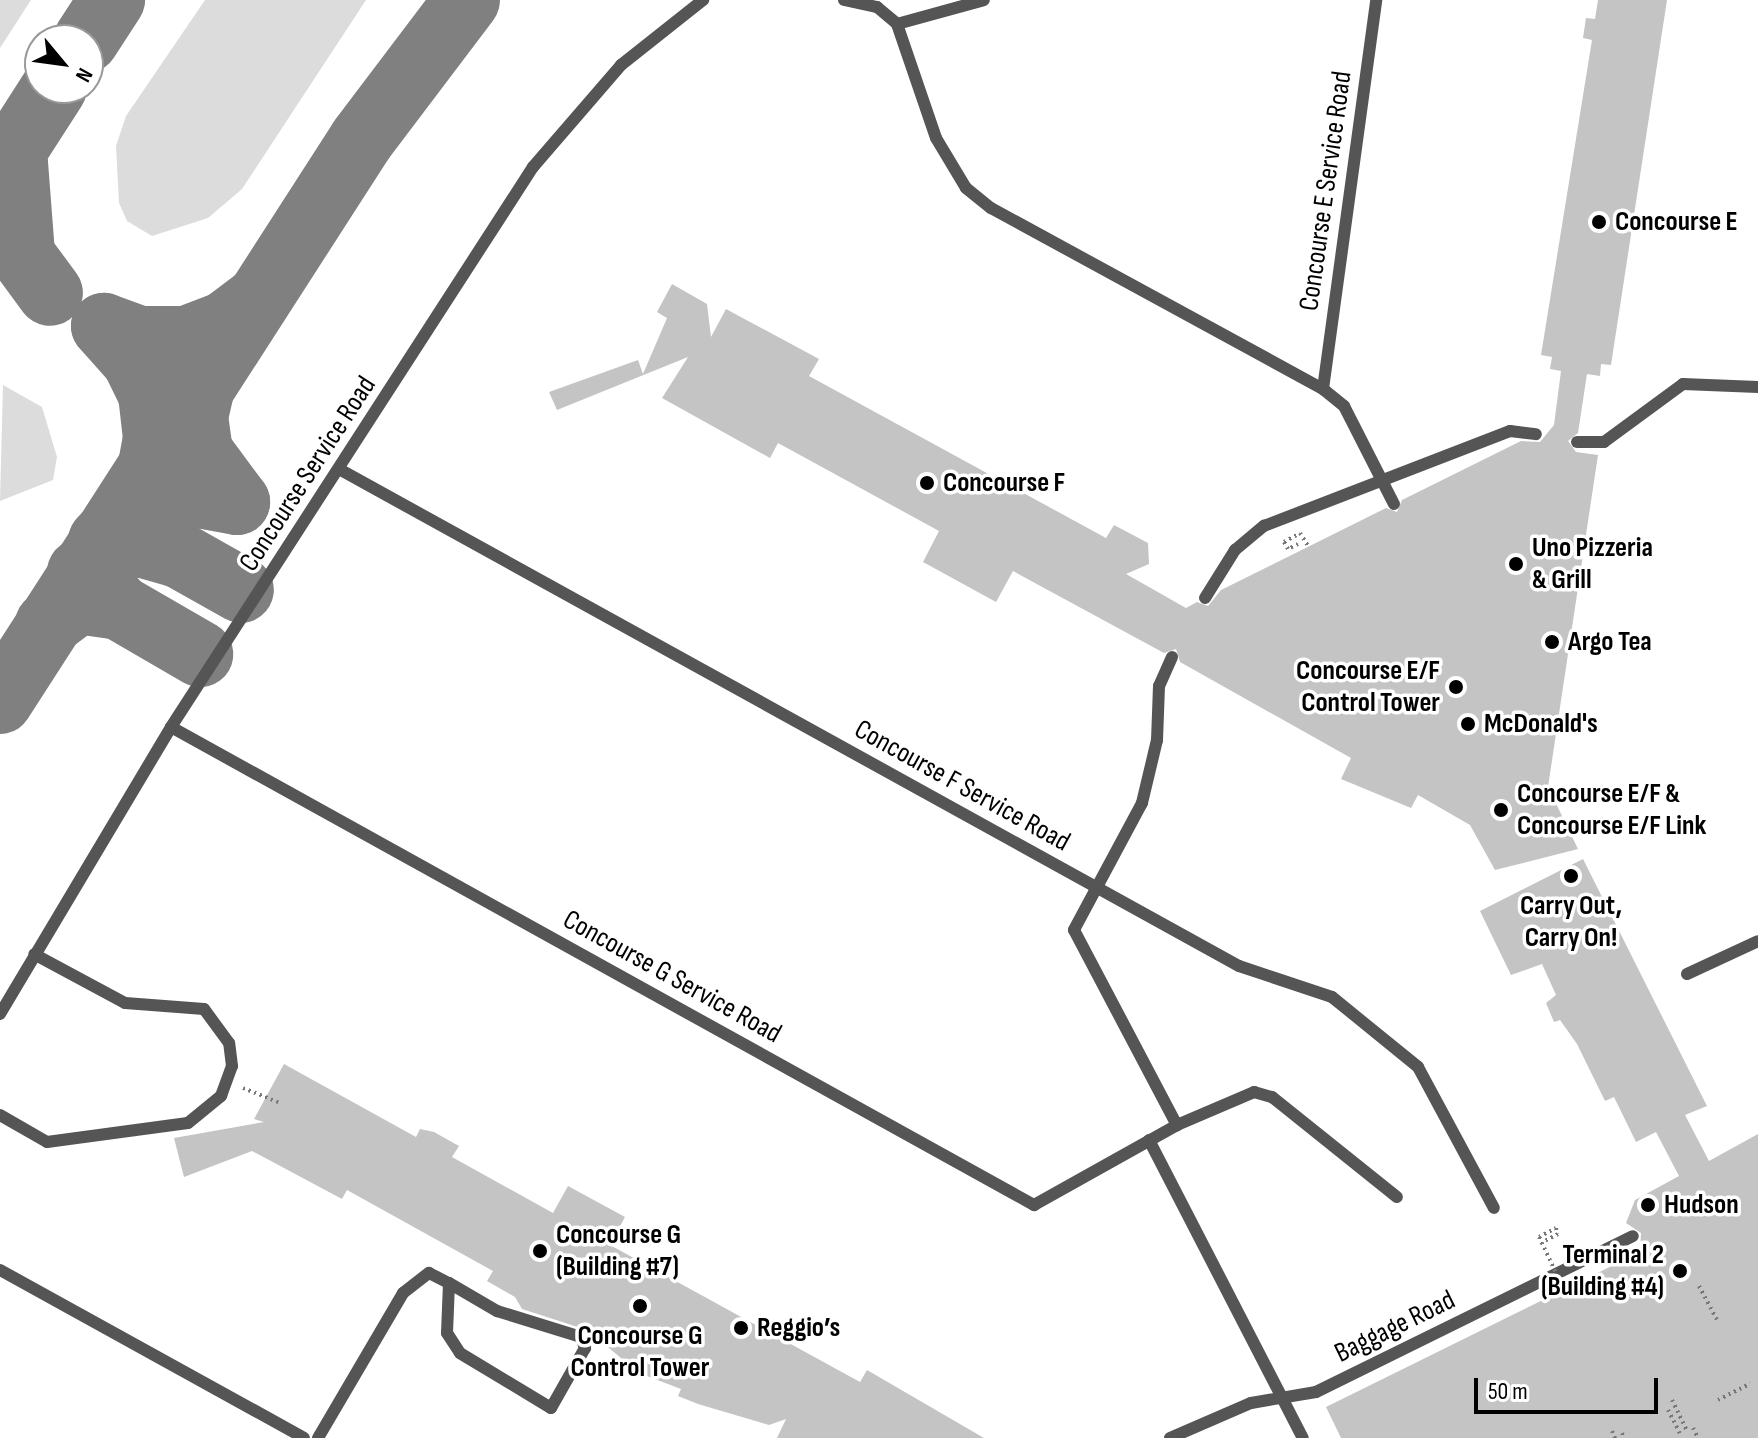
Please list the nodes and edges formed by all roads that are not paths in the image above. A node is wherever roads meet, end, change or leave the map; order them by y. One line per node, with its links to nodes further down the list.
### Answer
1 (703, 0): 10 (lane, Concourse Service Road)
2 (844, 0): 5 (lane)
3 (984, 0): 5 (lane)
4 (1376, 0): 7 (lane, Concourse E Service Road)
5 (897, 24): 7 (lane)
6 (1758, 387): 9 (lane)
7 (1323, 389): 11 (lane)
8 (1536, 434): 11 (lane)
9 (1577, 442)
10 (339, 469): 15 (lane, Concourse Service Road); 16 (lane, Concourse F Service Road)
11 (1383, 481): 12 (lane); 13 (lane)
12 (1394, 504)
13 (1205, 598)
14 (1172, 657): 16 (lane)
15 (171, 727): 18 (lane, Concourse Service Road); 23 (lane, Concourse G Service Road)
16 (1098, 888): 22 (lane); 25 (lane, Concourse F Service Road)
17 (1758, 941): 19 (lane)
18 (34, 954): 20 (lane, Concourse Service Road); 21 (lane)
19 (1687, 974)
20 (0, 1014)
21 (0, 1115)
22 (1177, 1125): 23 (lane); 24 (lane)
23 (1149, 1140): 29 (lane)
24 (1397, 1197)
25 (1494, 1208)
26 (1633, 1236): 29 (lane, Baggage Road)
27 (0, 1270): 30 (lane)
28 (449, 1283): 28 (lane); 31 (lane)
29 (1281, 1397): 32 (lane, Baggage Road); 33 (lane)
30 (304, 1438)
31 (318, 1438)
32 (1170, 1438)
33 (1303, 1438)

